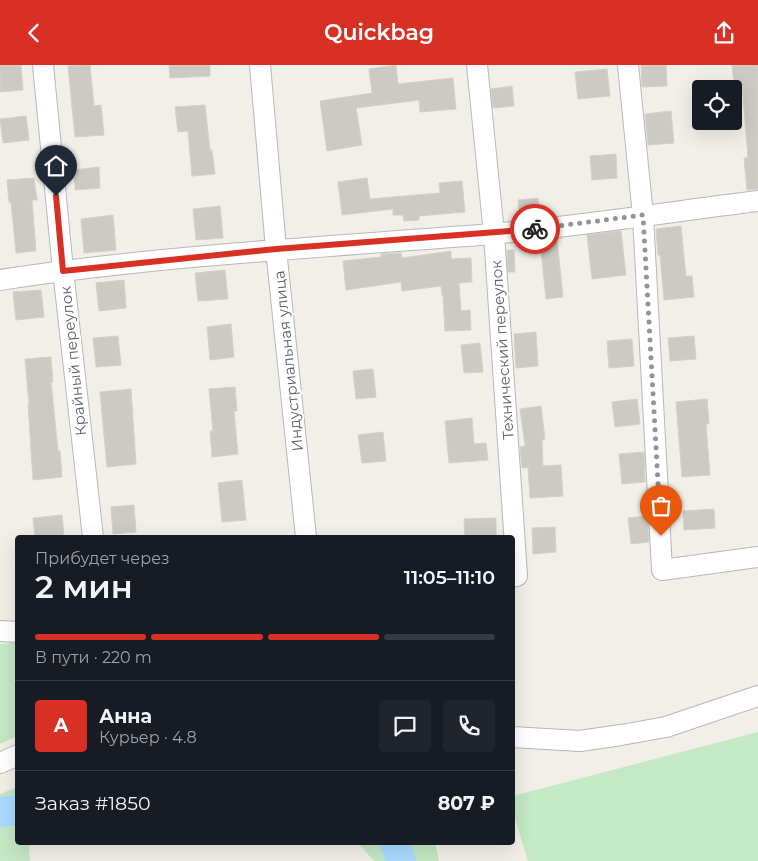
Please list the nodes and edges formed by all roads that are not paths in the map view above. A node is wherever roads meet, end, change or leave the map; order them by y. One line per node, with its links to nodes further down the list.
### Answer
1 (43, 65): 9 (street, Крайный переулок)
2 (260, 65): 8 (street, Индустриальная улица)
3 (477, 65): 7 (street, Технический переулок)
4 (628, 65): 6 (street)
5 (758, 201): 6 (street)
6 (643, 215): 7 (street); 14 (street)
7 (494, 233): 8 (street); 13 (street, Технический переулок)
8 (276, 249): 9 (street); 12 (street, Индустриальная улица)
9 (63, 271): 10 (street); 11 (street, Крайный переулок)
10 (0, 280)
11 (93, 535)
12 (306, 535)
13 (512, 535)
14 (758, 557)
15 (0, 631): 16 (street)
16 (15, 632)
17 (758, 696): 18 (street)
18 (515, 737)
19 (15, 756): 20 (street)
20 (0, 763)

